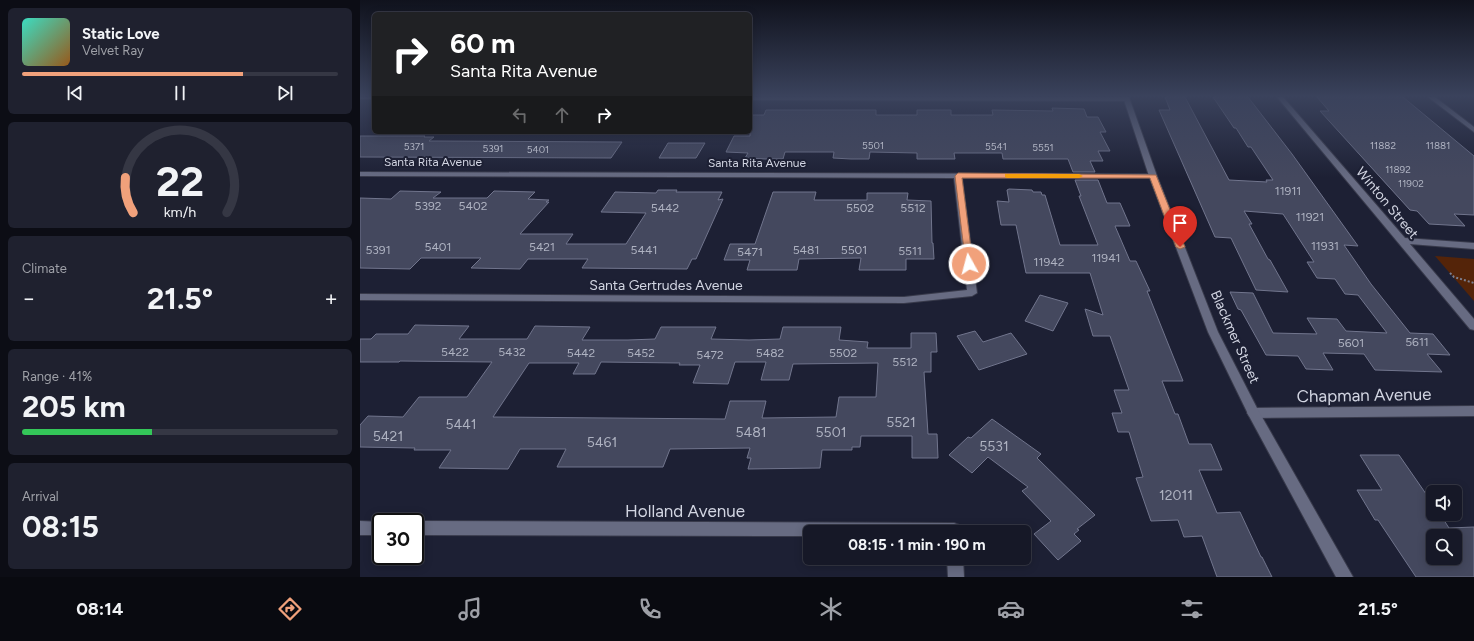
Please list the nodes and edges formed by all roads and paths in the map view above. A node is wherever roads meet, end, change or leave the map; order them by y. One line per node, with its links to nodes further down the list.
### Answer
1 (1136, 124): 5 (street, Blackmer Street)
2 (1303, 124): 6 (street, Winton Street)
3 (360, 174): 4 (street, Santa Rita Avenue)
4 (958, 176): 5 (street, Santa Rita Avenue); 8 (street, Santa Gertrudes Avenue)
5 (1153, 176): 11 (street, Blackmer Street)
6 (1402, 241): 7 (street); 9 (street, Winton Street)
7 (1474, 246)
8 (360, 297)
9 (1474, 326)
10 (1474, 411): 11 (street, Chapman Avenue)
11 (1253, 413): 18 (street, Blackmer Street)
12 (360, 528): 13 (street)
13 (372, 528)
14 (424, 528): 15 (street, Holland Avenue)
15 (803, 530)
16 (956, 565): 17 (street)
17 (956, 577)
18 (1345, 577)

